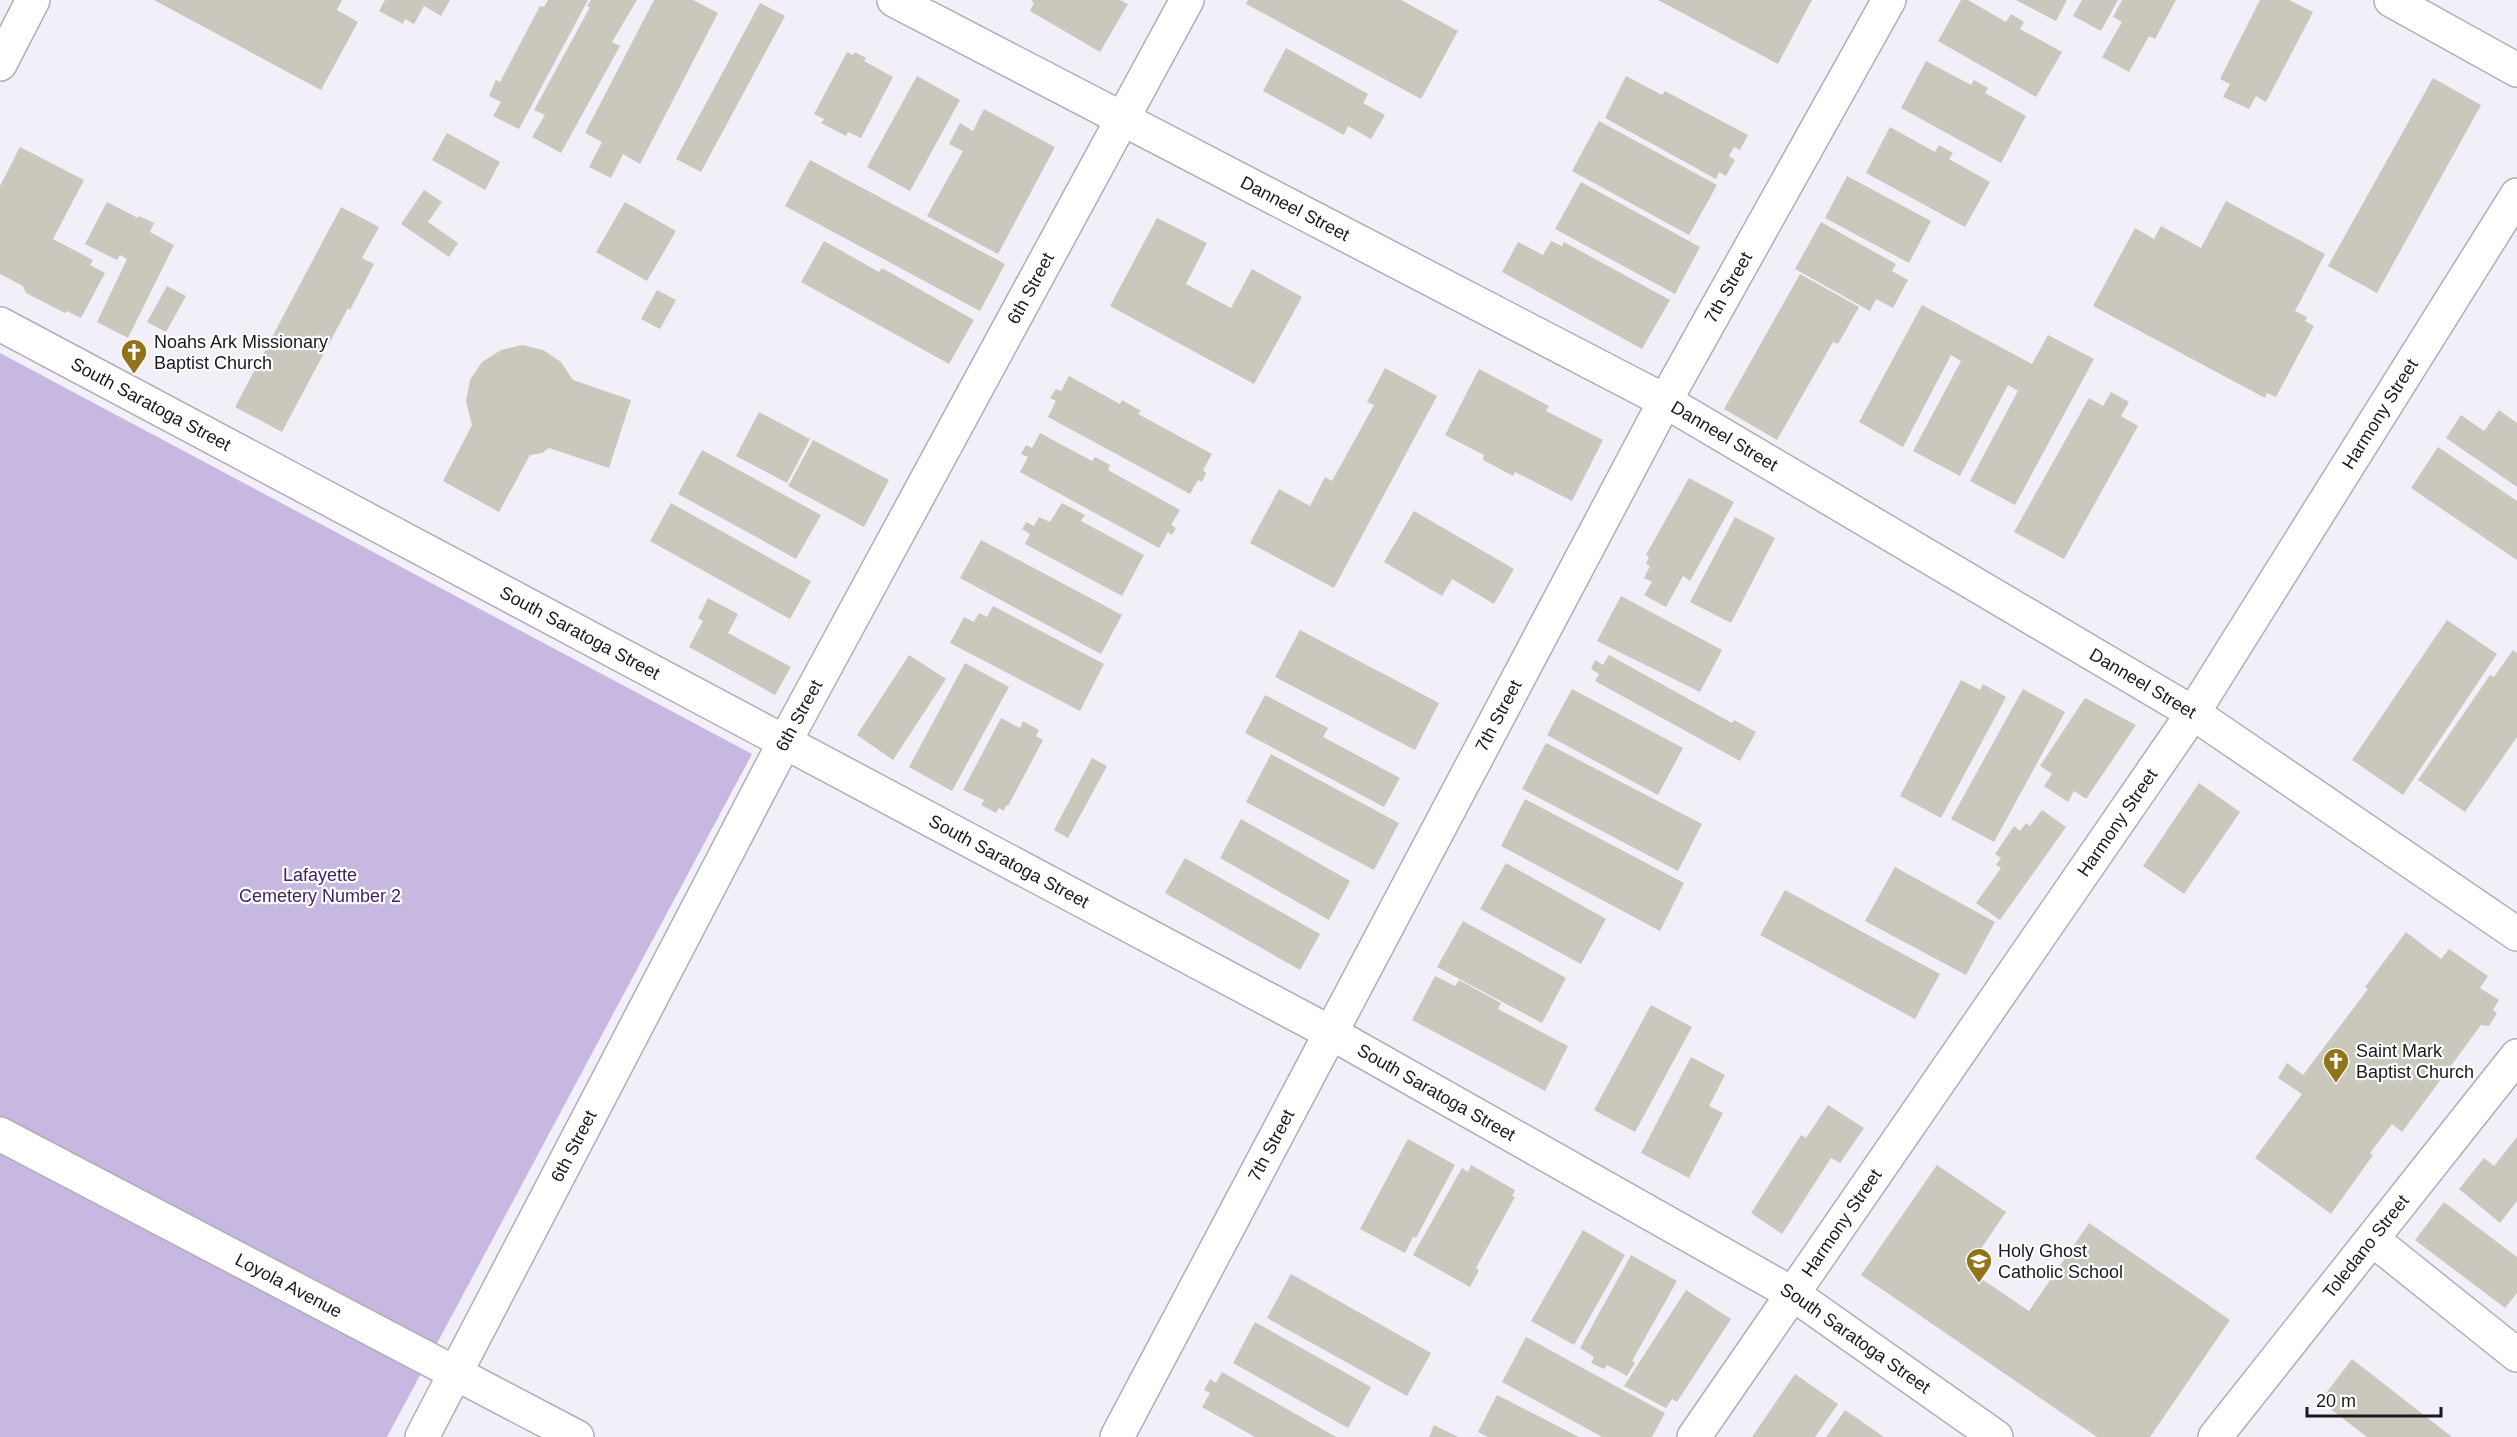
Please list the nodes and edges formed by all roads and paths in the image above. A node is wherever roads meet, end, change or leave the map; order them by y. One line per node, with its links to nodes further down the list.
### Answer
1 (33, 0): 6 (street)
2 (894, 0): 8 (street, Danneel Street)
3 (1186, 0): 8 (street, 6th Street)
4 (1889, 0): 11 (street, 7th Street)
5 (2391, 0): 7 (street)
6 (0, 64)
7 (2517, 70)
8 (1121, 120): 11 (street, Danneel Street); 13 (street, 6th Street)
9 (2517, 195): 12 (street, Harmony Street)
10 (0, 324): 13 (street, South Saratoga Street)
11 (1665, 401): 12 (street, Danneel Street); 15 (street, 7th Street)
12 (2193, 713): 14 (street, Danneel Street); 19 (street, Harmony Street)
13 (784, 743): 15 (street, South Saratoga Street); 21 (street, 6th Street)
14 (2517, 934)
15 (1331, 1033): 19 (street, South Saratoga Street); 24 (street, 7th Street)
16 (2517, 1056): 18 (street, Toledano Street)
17 (0, 1134): 21 (street, Loyola Avenue)
18 (2372, 1239): 20 (street); 27 (street, Toledano Street)
19 (1793, 1294): 25 (street, Harmony Street); 26 (street, South Saratoga Street)
20 (2517, 1355)
21 (457, 1373): 22 (street, 6th Street); 23 (street, Loyola Avenue)
22 (422, 1437)
23 (577, 1437)
24 (1118, 1437)
25 (1694, 1437)
26 (1996, 1437)
27 (2215, 1437)

